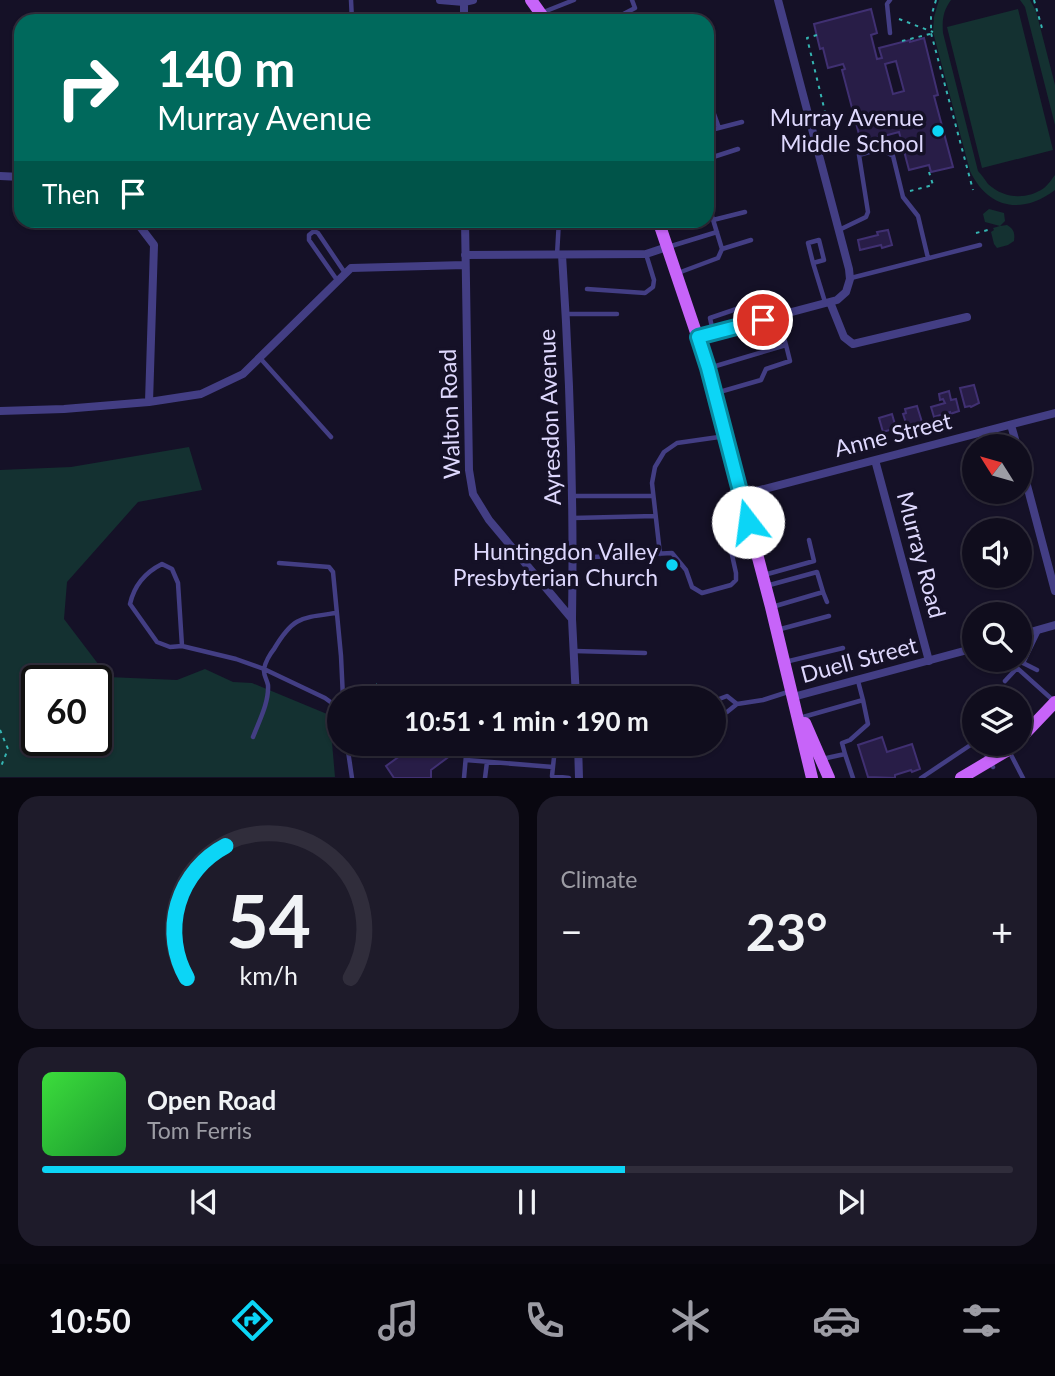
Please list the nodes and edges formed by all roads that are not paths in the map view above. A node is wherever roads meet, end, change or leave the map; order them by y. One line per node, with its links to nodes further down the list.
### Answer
1 (440, 0): 6 (street)
2 (575, 0): 7 (lane)
3 (632, 0): 8 (lane)
4 (778, 0): 23 (street)
5 (890, 0): 9 (lane)
6 (467, 1)
7 (549, 14)
8 (623, 14)
9 (890, 33)
10 (714, 114): 12 (lane)
11 (742, 122): 12 (lane)
12 (719, 128): 13 (lane)
13 (714, 129)
14 (738, 149): 15 (lane)
15 (714, 157)
16 (744, 212): 17 (lane)
17 (714, 220)
18 (714, 223): 24 (lane)
19 (141, 228): 54 (street)
20 (465, 228): 30 (street, Walton Road)
21 (559, 228): 31 (lane)
22 (661, 228): 27 (main road)
23 (839, 230): 32 (lane); 37 (street)
24 (717, 232): 27 (lane); 28 (lane)
25 (751, 240): 28 (lane)
26 (980, 245): 32 (lane)
27 (667, 247): 29 (street); 36 (main road)
28 (722, 249): 36 (lane)
29 (646, 254): 31 (street); 39 (lane)
30 (465, 255): 31 (street); 34 (street, Walton Road)
31 (559, 255): 42 (street, Ayresdon Avenue)
32 (928, 258): 37 (lane)
33 (813, 263): 33 (lane); 40 (lane)
34 (465, 265): 35 (street); 79 (street, Walton Road)
35 (346, 274): 38 (street); 38 (lane)
36 (677, 274): 49 (main road)
37 (850, 279): 40 (street)
38 (338, 281): 51 (street)
39 (587, 289)
40 (828, 303): 44 (street); 45 (street)
41 (736, 309): 46 (lane); 47 (lane); 48 (lane)
42 (566, 314): 43 (lane); 63 (street, Ayresdon Avenue)
43 (617, 314)
44 (778, 316): 46 (street); 50 (lane)
45 (967, 317)
46 (763, 320): 47 (street)
47 (742, 325): 48 (street)
48 (713, 332): 49 (street)
49 (698, 337): 52 (main road)
50 (786, 345): 52 (lane); 53 (lane)
51 (259, 358): 54 (street); 60 (lane)
52 (708, 368): 53 (main road)
53 (715, 393): 59 (main road)
54 (149, 402): 55 (street)
55 (0, 411)
56 (1055, 413): 57 (street, Anne Street)
57 (1011, 425): 58 (street); 61 (street, Anne Street)
58 (1014, 434)
59 (726, 436): 62 (main road); 64 (lane)
60 (331, 437)
61 (875, 460): 62 (street, Anne Street); 89 (street, Murray Road)
62 (741, 495): 69 (lane); 72 (main road)
63 (573, 496): 64 (lane); 67 (street, Ayresdon Avenue)
64 (653, 496): 66 (lane)
65 (1032, 504): 73 (street)
66 (655, 516): 67 (lane); 69 (lane)
67 (573, 518): 70 (street, Ayresdon Avenue)
68 (810, 540): 72 (lane)
69 (660, 554): 70 (lane)
70 (573, 558): 79 (street, Ayresdon Avenue)
71 (279, 563): 77 (lane)
72 (764, 581): 74 (lane); 76 (main road)
73 (1055, 591)
74 (823, 592): 75 (lane); 76 (lane)
75 (827, 602)
76 (771, 607): 81 (main road)
77 (336, 613): 91 (lane); 95 (lane)
78 (829, 615): 81 (lane)
79 (572, 619): 86 (street)
80 (1055, 625): 82 (street)
81 (776, 630): 90 (main road)
82 (1039, 630): 83 (street); 92 (lane)
83 (1032, 632)
84 (182, 646): 84 (lane); 91 (lane)
85 (843, 648): 90 (lane)
86 (574, 650): 88 (lane); 96 (street)
87 (962, 652): 89 (street, Duell Street)
88 (645, 653)
89 (929, 661): 93 (street, Duell Street)
90 (785, 663): 97 (main road)
91 (264, 669): 99 (lane); 106 (lane)
92 (1037, 670)
93 (858, 681): 97 (street, Duell Street); 100 (lane)
94 (1005, 681): 101 (lane)
95 (342, 686)
96 (576, 686)
97 (792, 694): 102 (lane); 104 (main road); 126 (main road)
98 (726, 696): 102 (lane)
99 (327, 699)
100 (863, 700): 104 (lane); 108 (lane)
101 (1055, 702): 105 (main road)
102 (738, 704): 103 (lane)
103 (726, 712)
104 (803, 718): 116 (main road)
105 (1032, 726)
106 (253, 737)
107 (962, 752): 129 (lane)
108 (845, 754): 116 (lane); 128 (lane)
109 (349, 756): 121 (lane)
110 (466, 756): 117 (lane)
111 (554, 756): 120 (lane)
112 (578, 756): 125 (street)
113 (986, 756): 119 (lane)
114 (1001, 756): 119 (main road)
115 (1015, 756): 132 (lane)
116 (821, 758): 127 (main road)
117 (466, 760): 118 (lane); 122 (lane)
118 (487, 762): 120 (lane); 123 (lane)
119 (992, 764): 130 (main road); 131 (main road)
120 (553, 767): 124 (lane)
121 (352, 778)
122 (464, 778)
123 (485, 778)
124 (569, 778)
125 (579, 778)
126 (812, 778)
127 (829, 778)
128 (853, 778)
129 (921, 778)
130 (961, 778)
131 (981, 778)
132 (1023, 778)

